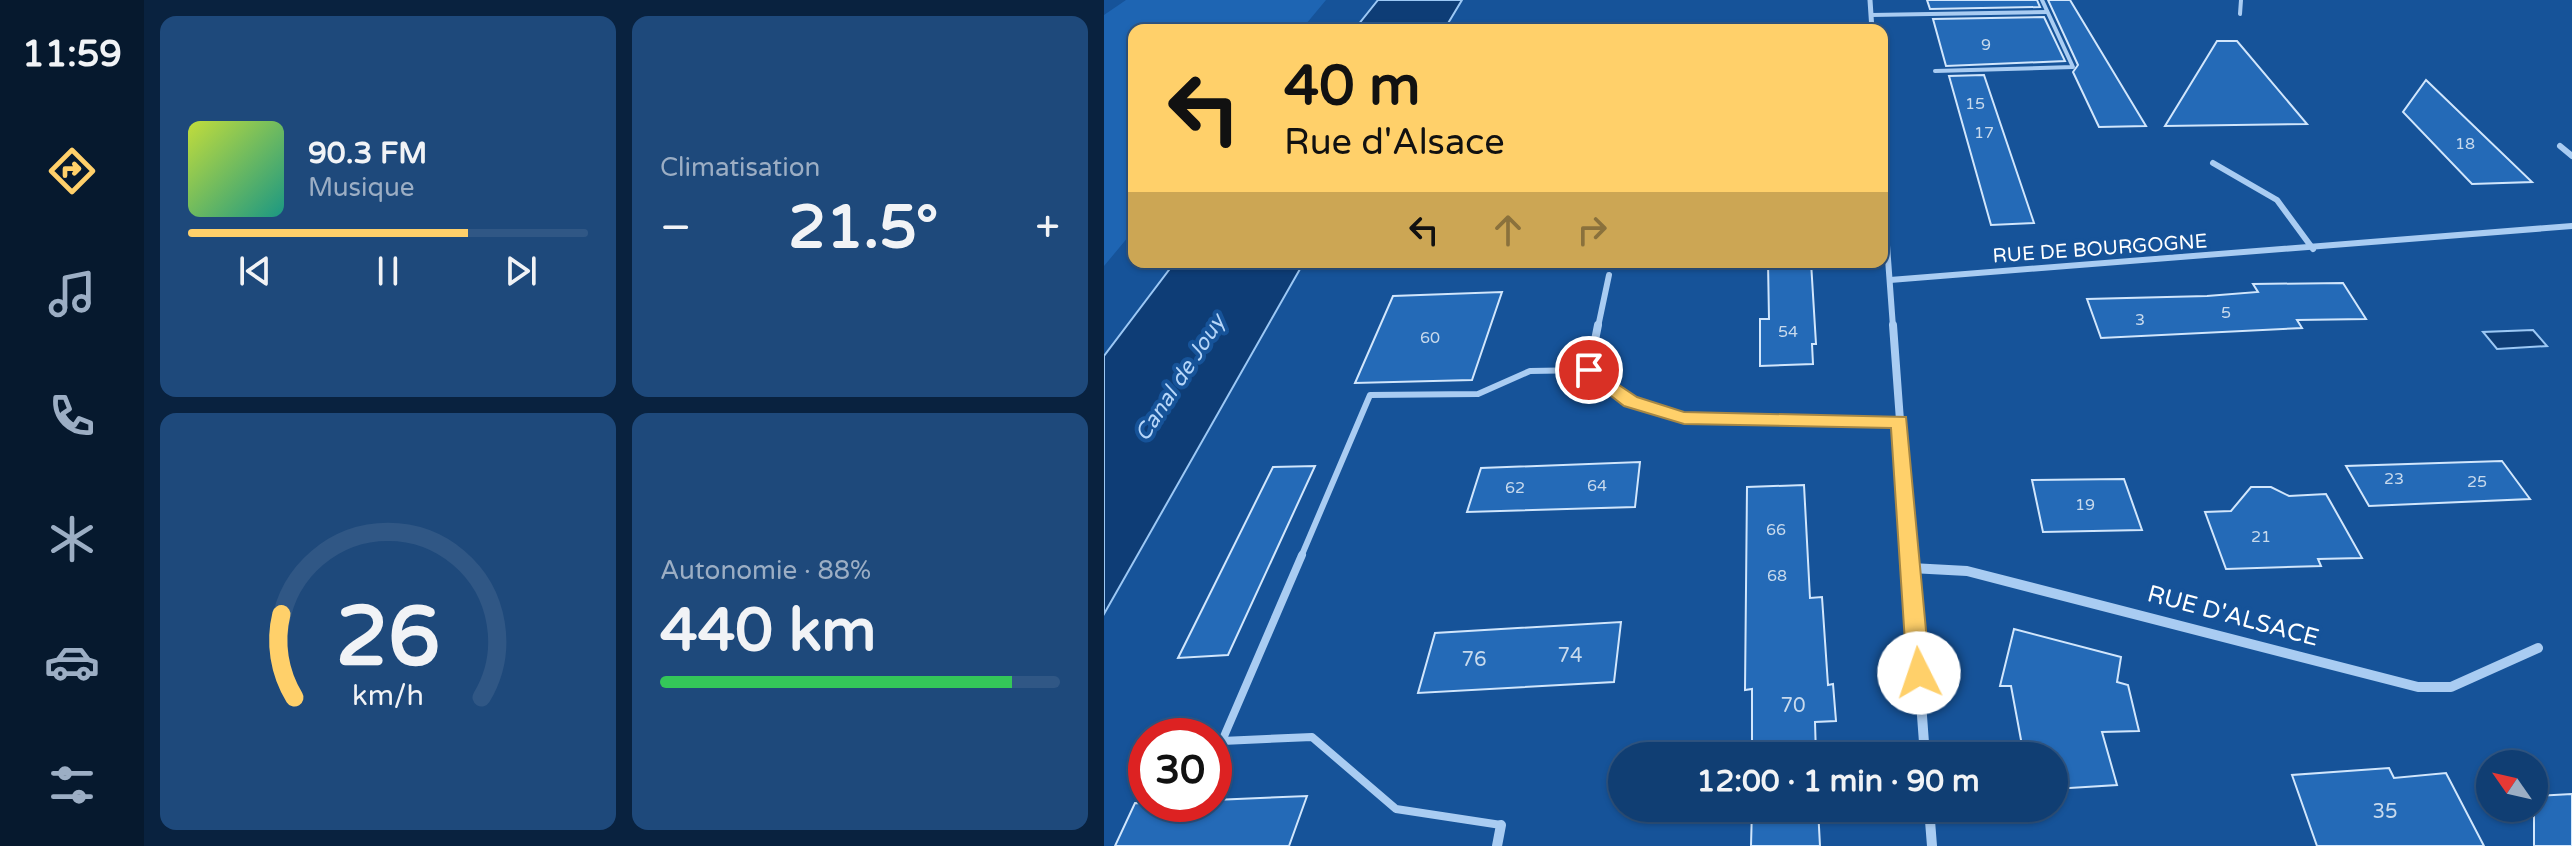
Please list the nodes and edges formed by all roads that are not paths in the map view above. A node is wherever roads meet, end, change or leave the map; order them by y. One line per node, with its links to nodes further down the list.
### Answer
1 (1870, 0): 6 (street)
2 (2042, 0): 4 (lane)
3 (2241, 0): 5 (lane)
4 (2047, 12): 6 (lane); 8 (lane)
5 (2240, 14)
6 (1871, 15): 7 (street)
7 (1872, 24)
8 (1935, 71)
9 (2560, 146): 10 (street)
10 (2572, 156)
11 (2213, 163): 13 (street)
12 (2572, 226): 13 (street, RUE DE BOURGOGNE)
13 (2313, 249): 16 (street, RUE DE BOURGOGNE)
14 (1888, 254): 16 (street)
15 (1609, 275): 17 (street)
16 (1890, 280): 18 (street)
17 (1589, 370): 18 (street); 23 (lane)
18 (1900, 421): 19 (street)
19 (1911, 568): 20 (street, RUE D'ALSACE); 21 (street)
20 (2538, 648)
21 (1924, 742)
22 (1930, 822): 25 (street)
23 (1501, 825): 24 (street)
24 (1497, 846)
25 (1932, 846)

